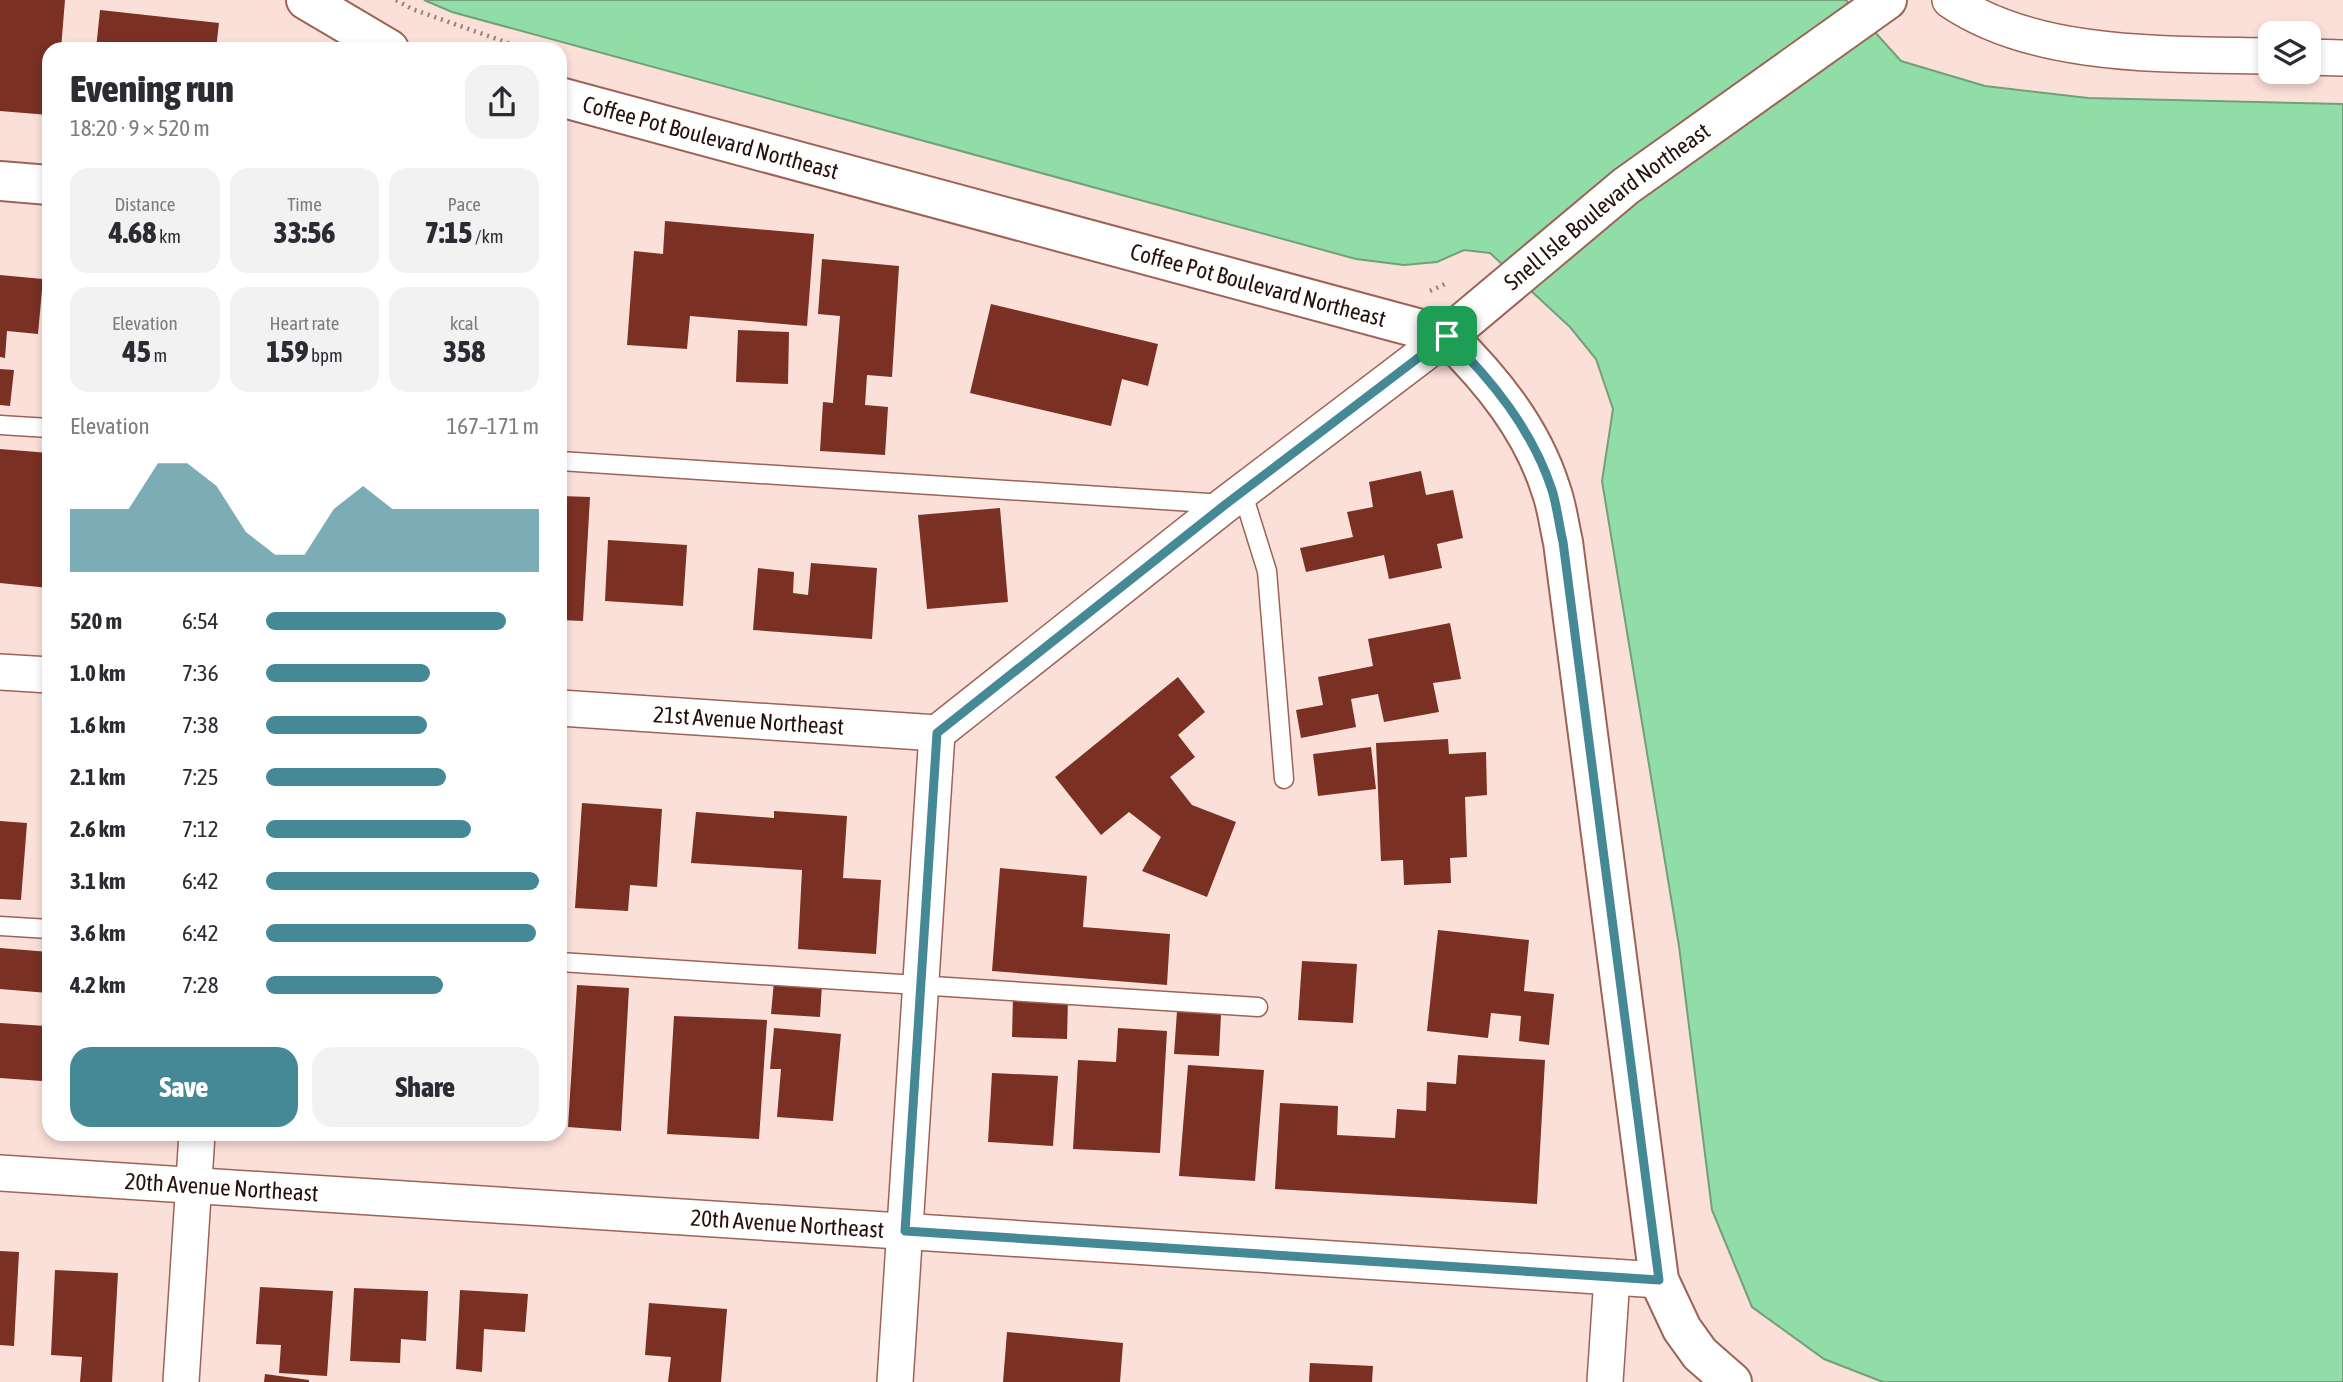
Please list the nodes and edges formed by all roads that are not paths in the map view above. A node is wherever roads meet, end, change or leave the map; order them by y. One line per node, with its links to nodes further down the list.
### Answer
1 (306, 0): 4 (street)
2 (1887, 0): 11 (street, Snell Isle Boulevard Northeast)
3 (1950, 0): 5 (street)
4 (377, 42)
5 (2258, 56)
6 (2321, 57): 7 (street)
7 (2343, 58)
8 (567, 99): 11 (street, Coffee Pot Boulevard Northeast)
9 (0, 181): 10 (street)
10 (42, 184)
11 (1447, 336): 15 (street, Snell Isle Boulevard Northeast); 31 (street, Coffee Pot Boulevard Northeast)
12 (0, 425): 13 (lane)
13 (42, 428)
14 (567, 461): 15 (lane)
15 (1234, 498): 19 (street, Snell Isle Boulevard Northeast); 20 (lane)
16 (0, 672): 17 (street)
17 (42, 675)
18 (567, 708): 19 (street, 21st Avenue Northeast)
19 (937, 733): 24 (street)
20 (1284, 779)
21 (0, 926): 22 (lane)
22 (42, 929)
23 (567, 962): 24 (lane)
24 (921, 985): 25 (lane); 29 (street)
25 (1258, 1007)
26 (196, 1141): 28 (street)
27 (0, 1173): 28 (street, 20th Avenue Northeast)
28 (193, 1186): 29 (street, 20th Avenue Northeast); 32 (street)
29 (905, 1231): 30 (street, 20th Avenue Northeast); 33 (street)
30 (1612, 1277): 31 (street, 20th Avenue Northeast); 34 (street)
31 (1659, 1280): 35 (street, Coffee Pot Boulevard Northeast)
32 (181, 1382)
33 (895, 1382)
34 (1605, 1382)
35 (1732, 1382)

